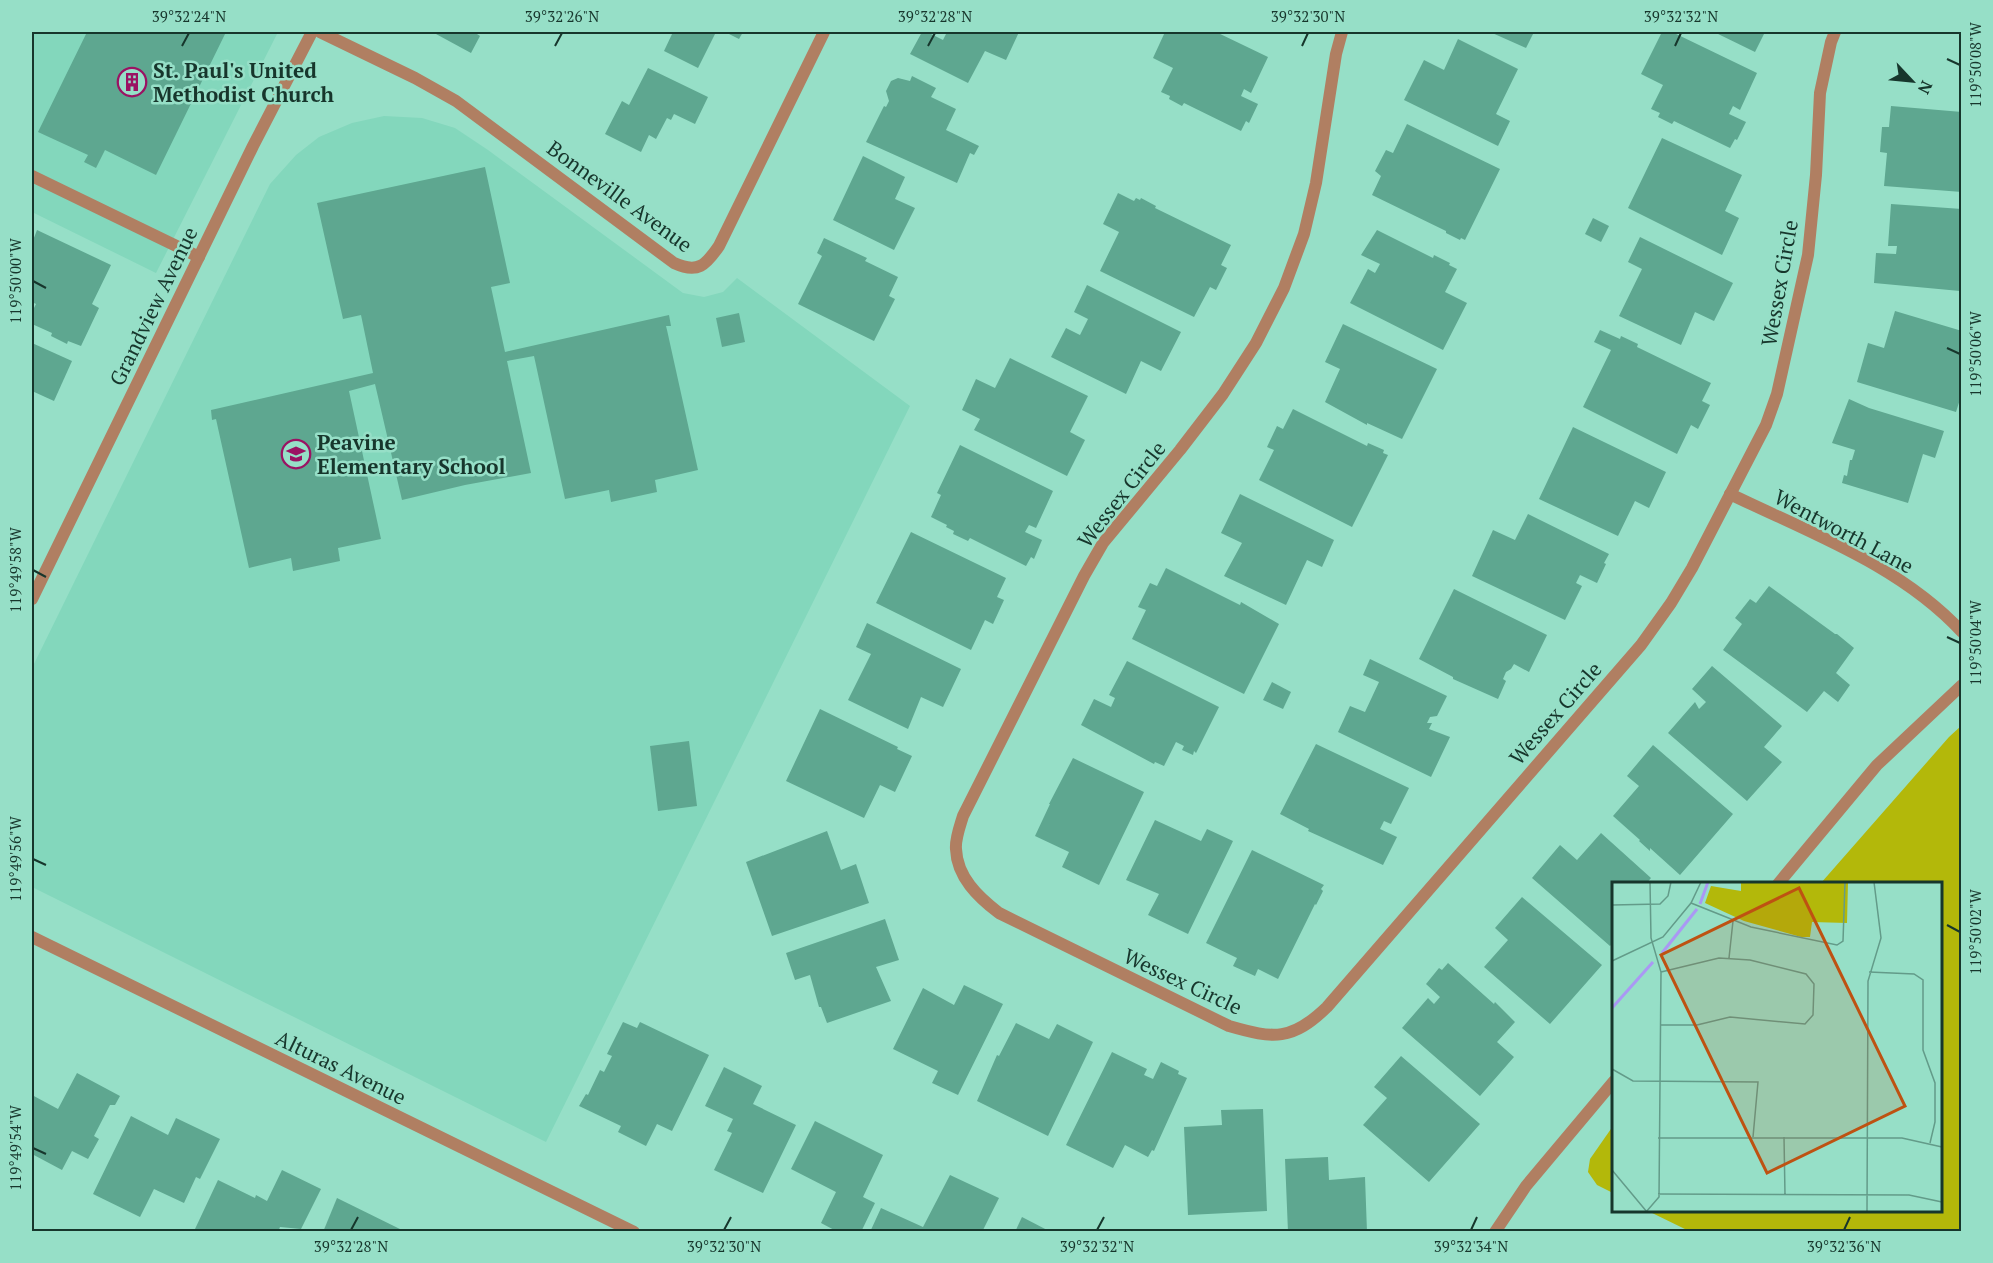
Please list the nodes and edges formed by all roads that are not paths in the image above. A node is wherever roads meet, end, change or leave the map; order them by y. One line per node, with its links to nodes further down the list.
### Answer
1 (312, 32): 7 (street, Grandview Avenue)
2 (320, 32): 3 (street, Bonneville Avenue)
3 (824, 32)
4 (1342, 32): 8 (street, Wessex Circle)
5 (1835, 32): 8 (street, Wessex Circle)
6 (32, 176): 7 (street)
7 (199, 257): 9 (street, Grandview Avenue)
8 (1730, 494): 10 (street, Wentworth Lane)
9 (32, 599)
10 (1962, 632)
11 (1962, 685): 12 (street)
12 (1780, 882)
13 (32, 937): 15 (street, Alturas Avenue)
14 (1612, 1083): 16 (street)
15 (634, 1232)
16 (1495, 1232)

